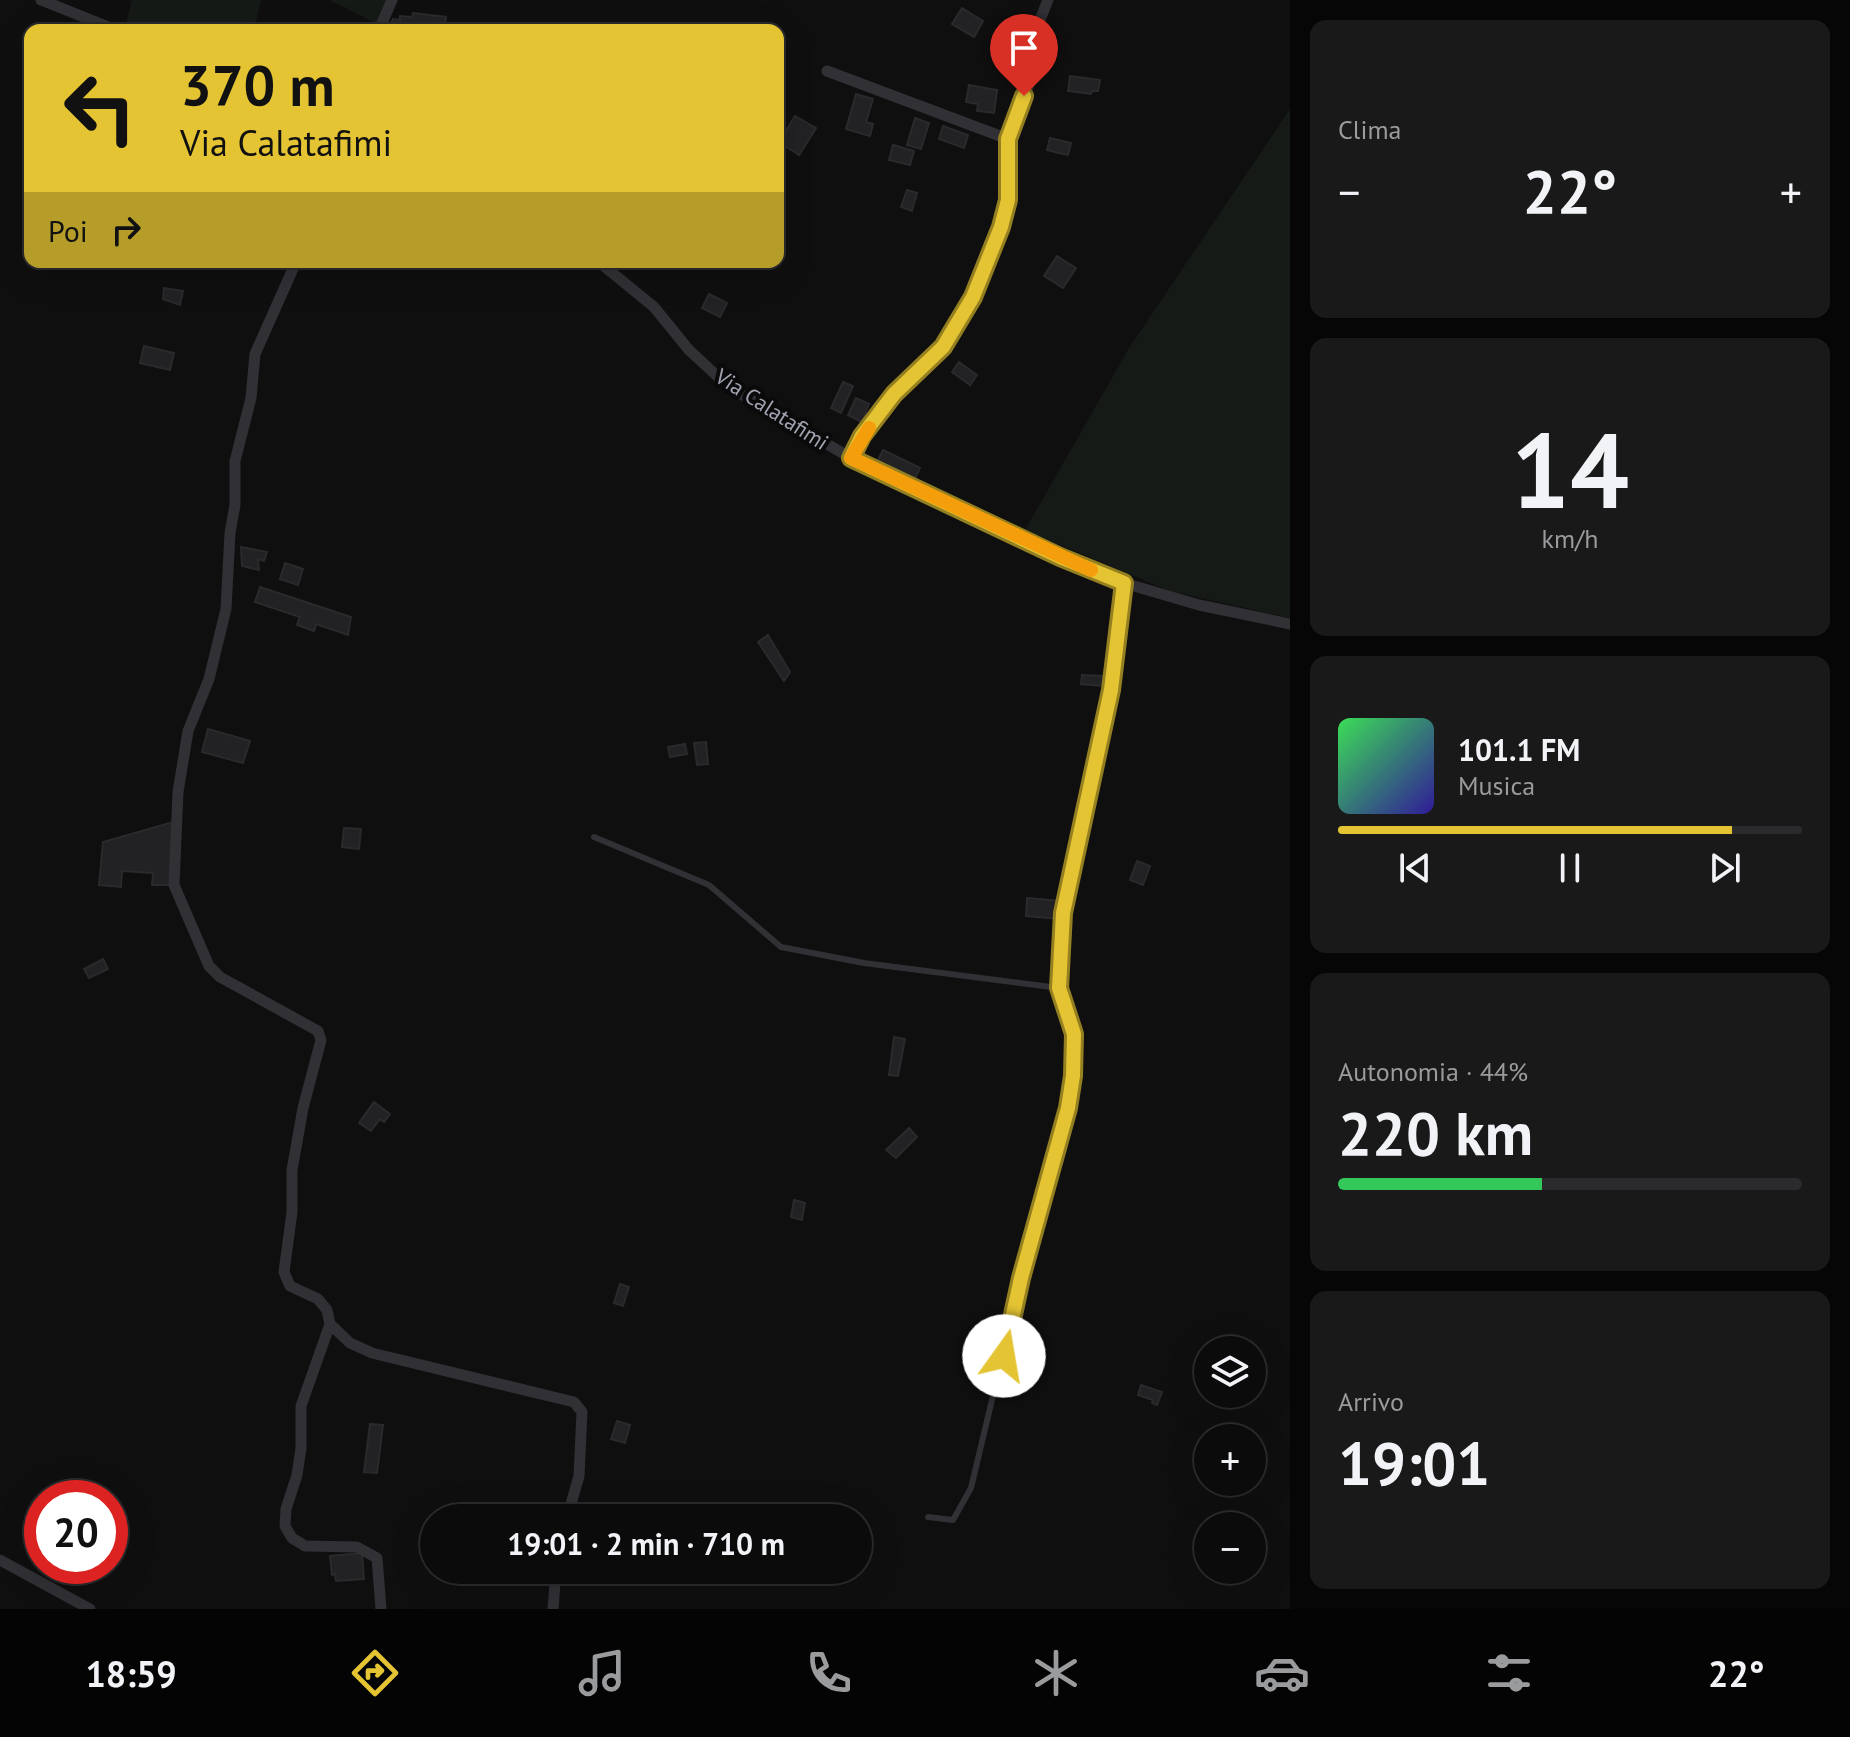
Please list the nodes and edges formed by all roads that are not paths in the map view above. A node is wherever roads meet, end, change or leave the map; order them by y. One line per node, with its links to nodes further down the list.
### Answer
1 (41, 0): 4 (street)
2 (392, 0): 5 (street)
3 (1048, 0): 7 (street)
4 (101, 24)
5 (382, 24)
6 (827, 71): 7 (street)
7 (1008, 139): 10 (street)
8 (293, 268): 15 (street)
9 (606, 268): 10 (street, Via Calatafimi)
10 (851, 458): 11 (street, Via Calatafimi)
11 (1124, 583): 12 (street, Via Calatafimi); 14 (lane)
12 (1290, 624)
13 (594, 837): 14 (lane)
14 (1059, 988): 17 (lane)
15 (330, 1324): 16 (street); 21 (street)
16 (571, 1504)
17 (928, 1517)
18 (0, 1560): 20 (street)
19 (555, 1584): 22 (street)
20 (90, 1609)
21 (381, 1609)
22 (553, 1609)

